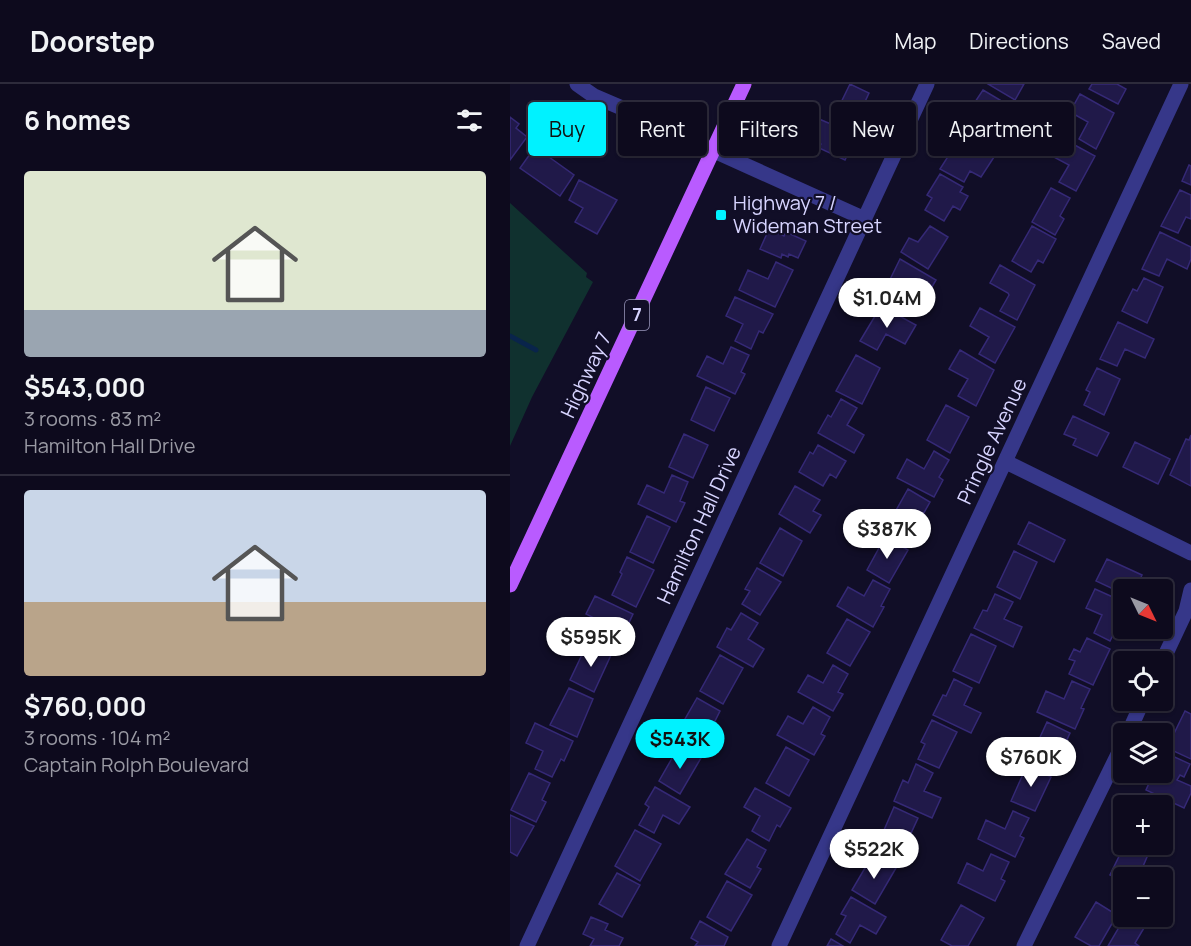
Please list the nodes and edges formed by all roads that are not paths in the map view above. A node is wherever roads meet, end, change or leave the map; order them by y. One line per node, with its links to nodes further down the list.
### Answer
1 (577, 84): 5 (street)
2 (744, 84): 5 (main road, Highway 7 / 7)
3 (927, 84): 6 (street)
4 (1181, 84): 7 (street, Pringle Avenue)
5 (714, 151): 6 (street); 9 (main road, Highway 7 / 7)
6 (865, 219): 13 (street, Hamilton Hall Drive)
7 (1006, 462): 8 (street); 14 (street, Pringle Avenue)
8 (1191, 553)
9 (510, 585)
10 (1191, 590): 11 (street)
11 (1167, 651)
12 (1113, 764): 15 (street)
13 (527, 946)
14 (779, 946)
15 (1024, 946)

